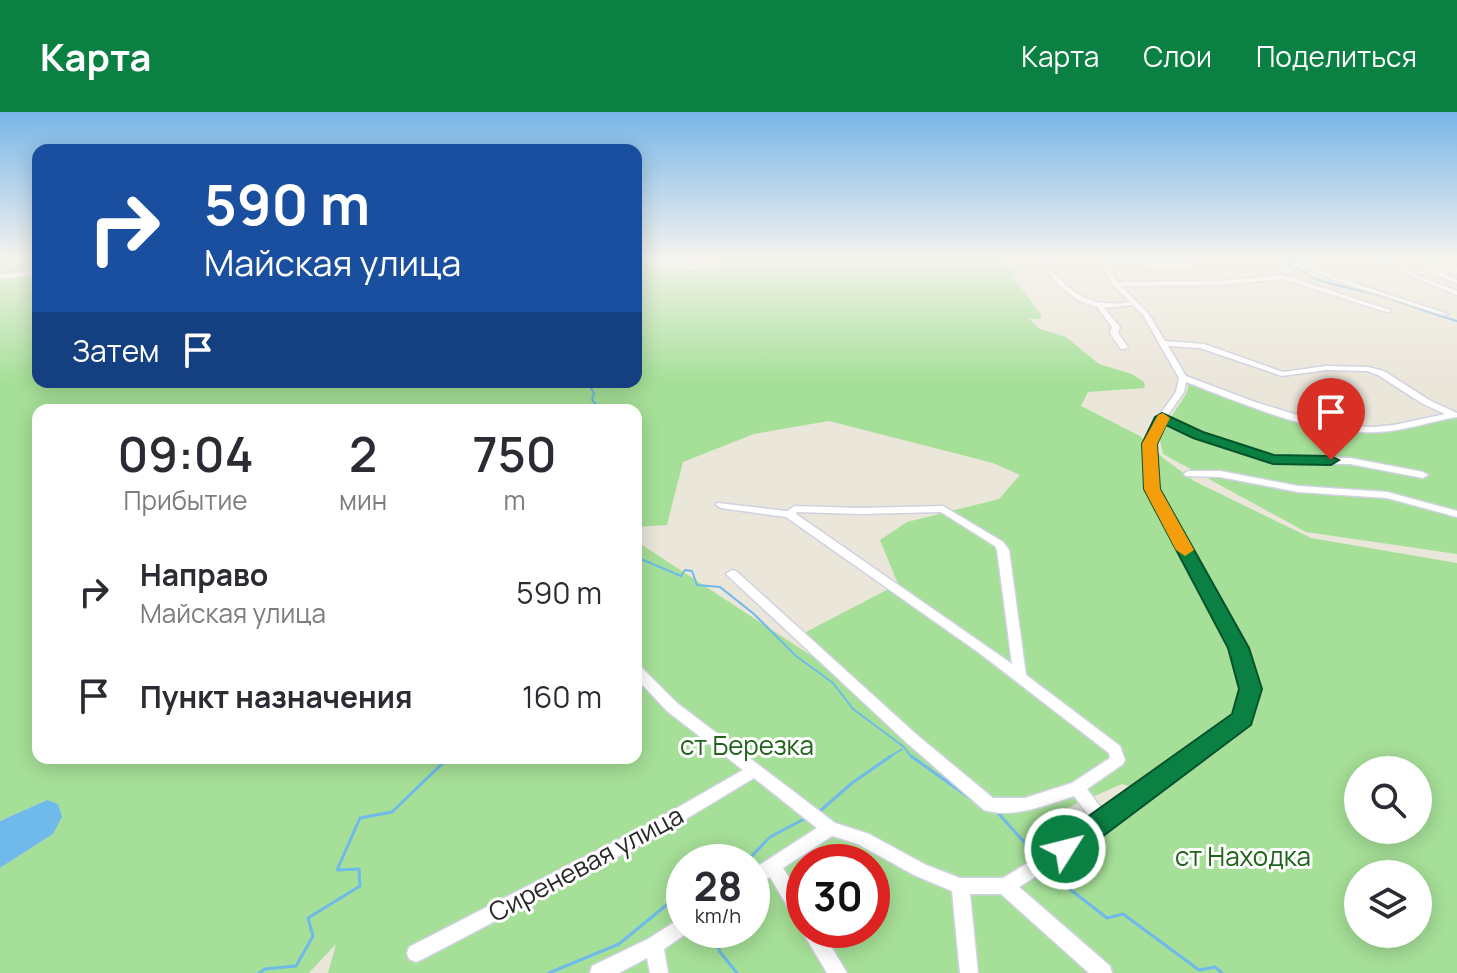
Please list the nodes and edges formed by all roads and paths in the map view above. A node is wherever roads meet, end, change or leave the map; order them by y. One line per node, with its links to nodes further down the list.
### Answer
1 (1089, 301): 5 (street)
2 (1362, 301): 6 (street)
3 (1406, 301): 7 (street)
4 (1134, 303): 5 (street); 8 (street)
5 (1100, 307): 9 (street)
6 (1388, 311)
7 (1445, 314)
8 (1163, 343): 10 (street); 11 (street)
9 (1124, 347)
10 (1183, 378): 11 (street); 12 (street)
11 (1456, 415)
12 (1162, 417): 14 (street); 23 (street)
13 (1189, 474): 17 (street)
14 (1423, 475)
15 (721, 505): 16 (street)
16 (789, 514): 20 (street); 20 (street)
17 (1457, 514)
18 (732, 574): 22 (street)
19 (642, 676): 21 (street)
20 (1020, 678): 22 (street)
21 (755, 770): 24 (street); 32 (street, Сиреневая улица)
22 (1077, 788): 23 (street)
23 (1102, 822): 27 (street)
24 (825, 824): 25 (street); 26 (street)
25 (772, 865): 28 (street)
26 (960, 886): 27 (street); 36 (street)
27 (1005, 886): 37 (street)
28 (786, 888)
29 (666, 937): 30 (street)
30 (654, 945): 33 (street); 34 (street)
31 (822, 948): 35 (street)
32 (416, 953)
33 (599, 973)
34 (659, 973)
35 (838, 973)
36 (969, 973)
37 (1103, 973)

